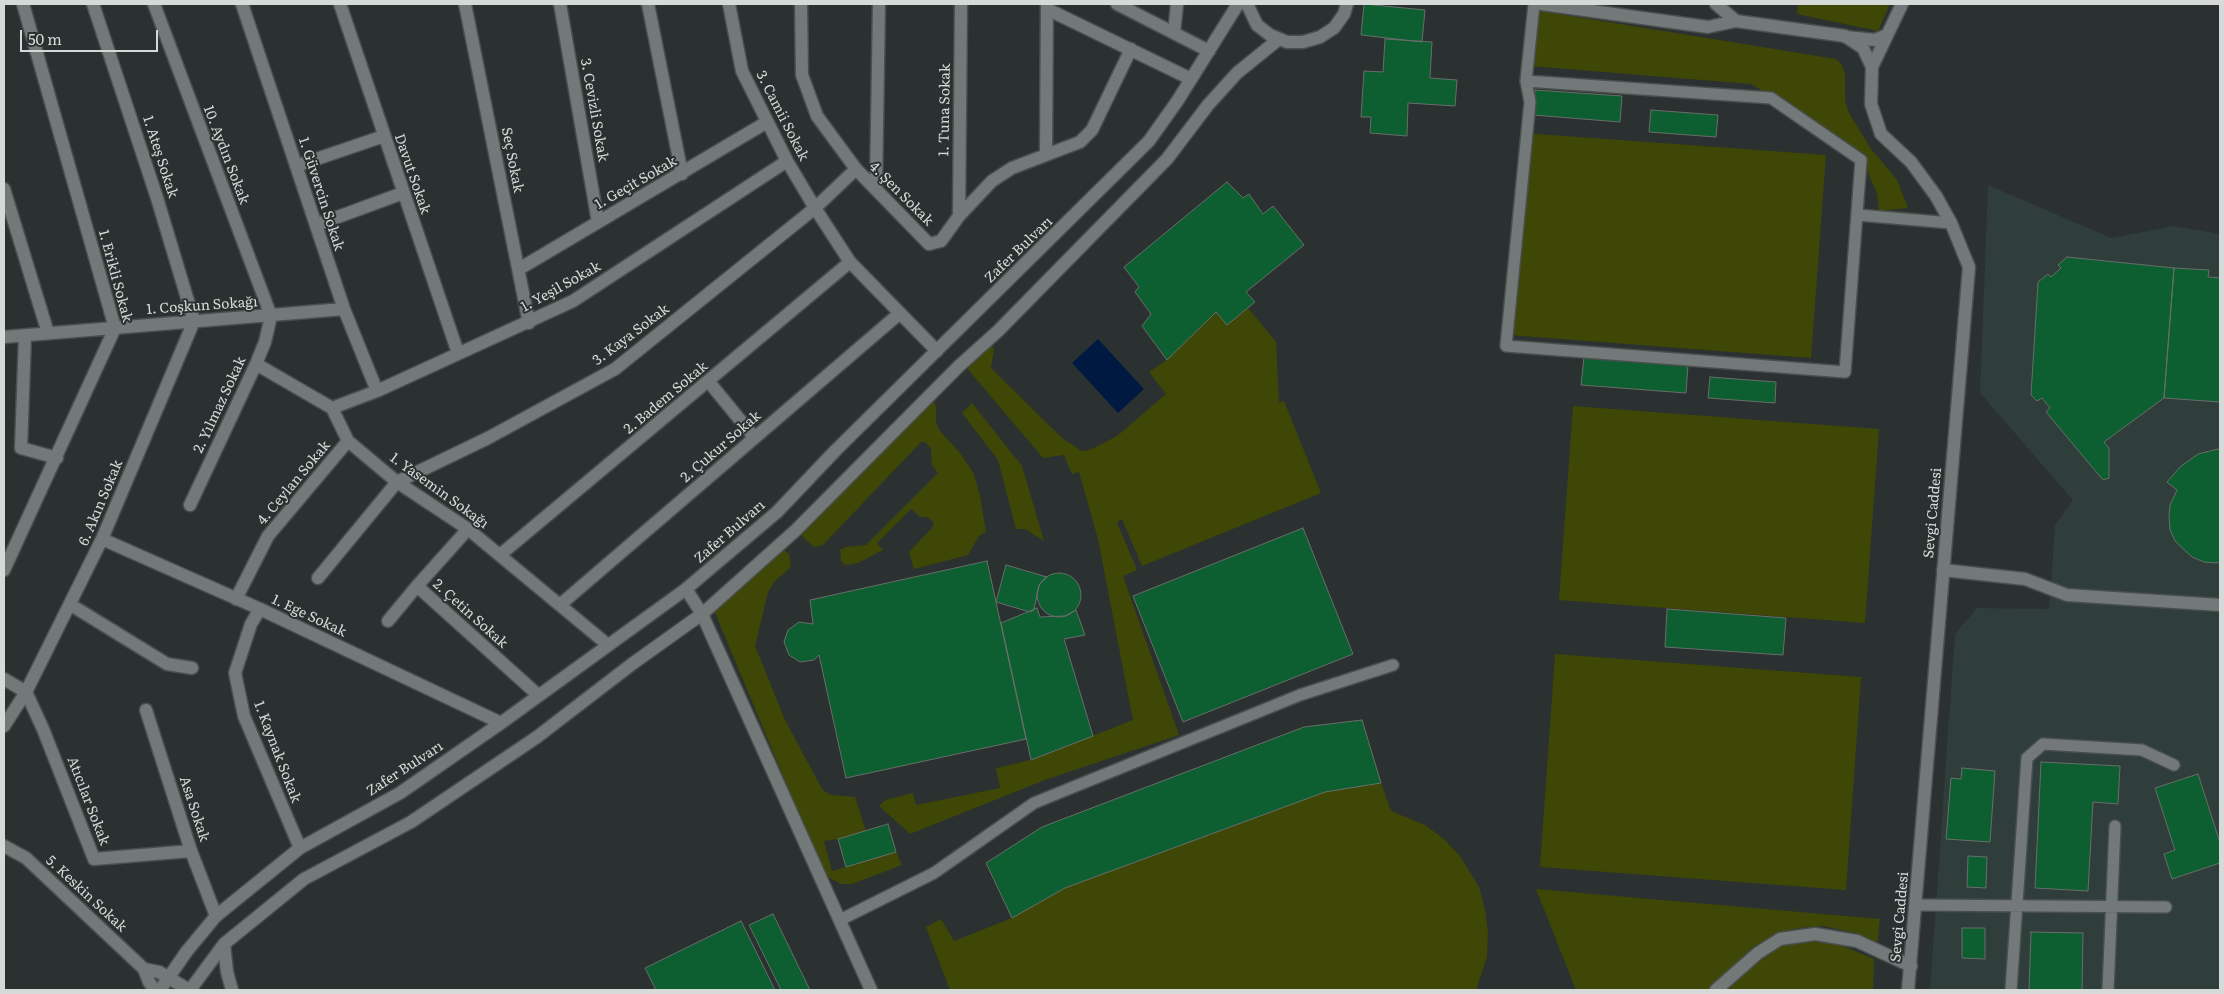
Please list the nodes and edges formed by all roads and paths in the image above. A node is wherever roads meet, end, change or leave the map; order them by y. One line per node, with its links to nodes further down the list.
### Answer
1 (23, 4): 57 (street, 1. Erikli Sokak)
2 (93, 4): 55 (street, 1. Ateş Sokak)
3 (154, 4): 54 (street, 10. Aydın Sokak)
4 (242, 4): 38 (street, 1. Güvercin Sokak)
5 (340, 4): 35 (street, Davut Sokak)
6 (465, 4): 51 (street, Seç Sokak)
7 (560, 4): 47 (street, 3. Cevizli Sokak)
8 (648, 4): 40 (street)
9 (729, 4): 34 (street, 3. Camii Sokak)
10 (801, 4): 39 (street, 4. Şen Sokak)
11 (879, 4): 41 (street)
12 (961, 4): 46 (street, 1. Tuna Sokak)
13 (1117, 4): 25 (street)
14 (1177, 4): 25 (street)
15 (1238, 4): 30 (street, Zafer Bulvarı)
16 (1247, 4): 28 (street)
17 (1347, 4): 28 (street)
18 (1534, 4): 33 (lane)
19 (1541, 4): 23 (street)
20 (1716, 4): 24 (street)
21 (1902, 4): 26 (street)
22 (1047, 6): 29 (street); 36 (street)
23 (1607, 9): 24 (street)
24 (1736, 21): 27 (street)
25 (1174, 33): 30 (street)
26 (1887, 35): 27 (street); 31 (street)
27 (1845, 36): 31 (street)
28 (1279, 39): 85 (street)
29 (1131, 49): 32 (street); 36 (street, 4. Şen Sokak)
30 (1209, 51): 32 (street, Zafer Bulvarı)
31 (1872, 67): 48 (street, Sevgi Caddesi)
32 (1191, 79): 61 (street, Zafer Bulvarı)
33 (1526, 81): 45 (lane); 45 (lane)
34 (767, 122): 37 (street, 3. Camii Sokak); 40 (street, 1. Geçit Sokak)
35 (384, 136): 38 (street); 43 (street, Davut Sokak)
36 (1046, 154): 46 (street, 4. Şen Sokak)
37 (787, 161): 44 (street, 3. Camii Sokak); 56 (street, 1. Yeşil Sokak)
38 (296, 166): 49 (street, 1. Güvercin Sokak)
39 (856, 169): 41 (street, 4. Şen Sokak); 44 (street, 3. Kaya Sokak)
40 (682, 174): 47 (street, 1. Geçit Sokak)
41 (876, 187): 46 (street, 4. Şen Sokak)
42 (4, 189): 58 (street)
43 (403, 193): 49 (street); 62 (street, Davut Sokak)
44 (815, 208): 50 (street); 70 (street, 3. Kaya Sokak)
45 (1858, 215): 48 (lane)
46 (959, 216)
47 (598, 222): 51 (street, 1. Geçit Sokak)
48 (1951, 223): 76 (street, Sevgi Caddesi)
49 (316, 225): 52 (street, 1. Güvercin Sokak)
50 (850, 262): 53 (street); 64 (street, 2. Badem Sokak)
51 (519, 268): 56 (street, Seç Sokak)
52 (344, 309): 54 (street, 1. Coşkun Sokağı); 65 (street, 1. Güvercin Sokak)
53 (900, 313): 61 (street); 67 (street, 2. Çukur Sokak)
54 (271, 316): 55 (street, 1. Coşkun Sokağı); 63 (street, 2. Yılmaz Sokak)
55 (194, 321): 57 (street, 1. Coşkun Sokağı); 73 (street, 6. Akın Sokak)
56 (529, 322): 62 (street, 1. Yeşil Sokak)
57 (115, 328): 58 (street, 1. Coşkun Sokağı); 69 (street, 1. Erikli Sokak)
58 (48, 333): 59 (street, 1. Coşkun Sokağı)
59 (24, 336): 60 (street, 1. Coşkun Sokağı); 69 (street)
60 (4, 337)
61 (937, 351): 79 (street, Zafer Bulvarı)
62 (458, 353): 65 (street, 1. Yeşil Sokak)
63 (256, 364): 66 (street); 71 (street, 2. Yılmaz Sokak)
64 (709, 382): 67 (street); 74 (street, 2. Badem Sokak)
65 (377, 391): 66 (street, 1. Yeşil Sokak)
66 (332, 408): 68 (street, 1. Yasemin Sokağı)
67 (754, 437): 81 (street, 2. Çukur Sokak)
68 (348, 441): 70 (street, 1. Yasemin Sokağı); 80 (street, 4. Ceylan Sokak)
69 (57, 458): 75 (street, 1. Erikli Sokak)
70 (397, 482): 72 (street, 1. Yasemin Sokağı); 77 (street)
71 (190, 505)
72 (468, 529): 74 (street, 1. Yasemin Sokağı); 78 (street, 2. Çetin Sokak)
73 (102, 539): 80 (street, 1. Ege Sokak); 82 (street, 6. Akın Sokak)
74 (500, 554): 81 (street, 1. Yasemin Sokağı)
75 (4, 570)
76 (1943, 570): 83 (street); 101 (street, Sevgi Caddesi)
77 (318, 578)
78 (417, 586): 86 (street); 92 (street, 2. Çetin Sokak)
79 (686, 589): 85 (street); 87 (street, Zafer Bulvarı)
80 (236, 599): 84 (street, 1. Ege Sokak)
81 (561, 604): 87 (street, 1. Yasemin Sokağı)
82 (71, 605): 89 (street); 91 (street, 6. Akın Sokak)
83 (2220, 605)
84 (260, 609): 94 (street, 1. Ege Sokak); 99 (street, 1. Kaynak Sokak)
85 (702, 614): 106 (street); 107 (street)
86 (388, 621)
87 (608, 644): 92 (street, Zafer Bulvarı)
88 (1393, 665): 106 (lane)
89 (192, 668)
90 (4, 678): 91 (street)
91 (26, 692): 95 (street, 6. Akın Sokak); 100 (street, Atıcılar Sokak)
92 (538, 695): 94 (street, Zafer Bulvarı)
93 (146, 710): 100 (street, Asa Sokak)
94 (502, 723): 99 (street, Zafer Bulvarı)
95 (4, 724)
96 (2174, 765): 102 (lane)
97 (2115, 826): 103 (lane)
98 (4, 846): 109 (street, 5. Keskin Sokak)
99 (300, 848): 105 (street, Zafer Bulvarı)
100 (192, 851): 105 (street, Asa Sokak)
101 (1915, 905): 102 (lane); 108 (street, Sevgi Caddesi)
102 (2015, 906): 103 (lane); 118 (lane)
103 (2112, 907): 104 (lane); 119 (lane)
104 (2166, 907)
105 (216, 916): 110 (street, Zafer Bulvarı)
106 (840, 920): 115 (street)
107 (224, 944): 113 (street); 114 (street)
108 (1911, 966): 116 (street); 117 (street, Sevgi Caddesi)
109 (144, 969): 110 (street); 111 (street)
110 (168, 977): 112 (street, Zafer Bulvarı); 113 (street)
111 (155, 990)
112 (160, 990)
113 (190, 990)
114 (232, 990)
115 (871, 990)
116 (1716, 990)
117 (1908, 990)
118 (2011, 990)
119 (2108, 990)

